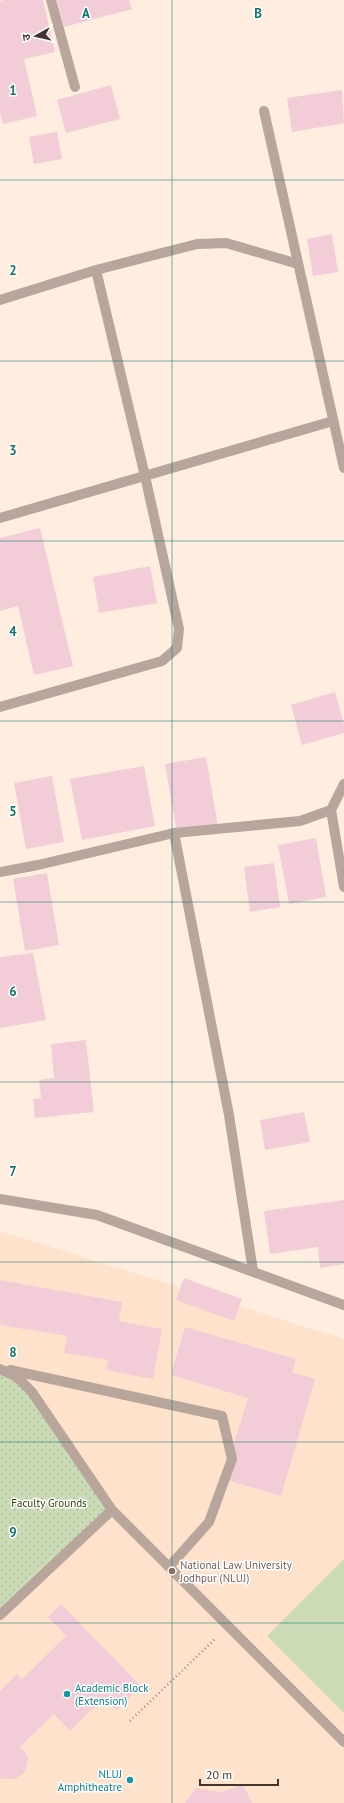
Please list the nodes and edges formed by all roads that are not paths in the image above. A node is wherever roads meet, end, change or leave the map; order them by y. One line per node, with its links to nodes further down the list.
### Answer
1 (51, 0): 2 (street)
2 (75, 86)
3 (264, 111): 4 (street)
4 (298, 264): 5 (street); 7 (street)
5 (96, 270): 6 (street); 9 (street)
6 (0, 300)
7 (333, 421): 8 (street); 9 (street)
8 (344, 468)
9 (145, 476): 10 (street); 11 (street)
10 (0, 518)
11 (0, 707)
12 (344, 784): 13 (street)
13 (331, 810): 14 (street); 16 (street)
14 (174, 833): 15 (street); 18 (street)
15 (0, 872)
16 (344, 887)
17 (0, 1199): 18 (street)
18 (253, 1271): 19 (street)
19 (344, 1305)
20 (0, 1369): 21 (street); 22 (street)
21 (112, 1510): 22 (street); 23 (street)
22 (169, 1567): 24 (street)
23 (0, 1615)
24 (344, 1742)

